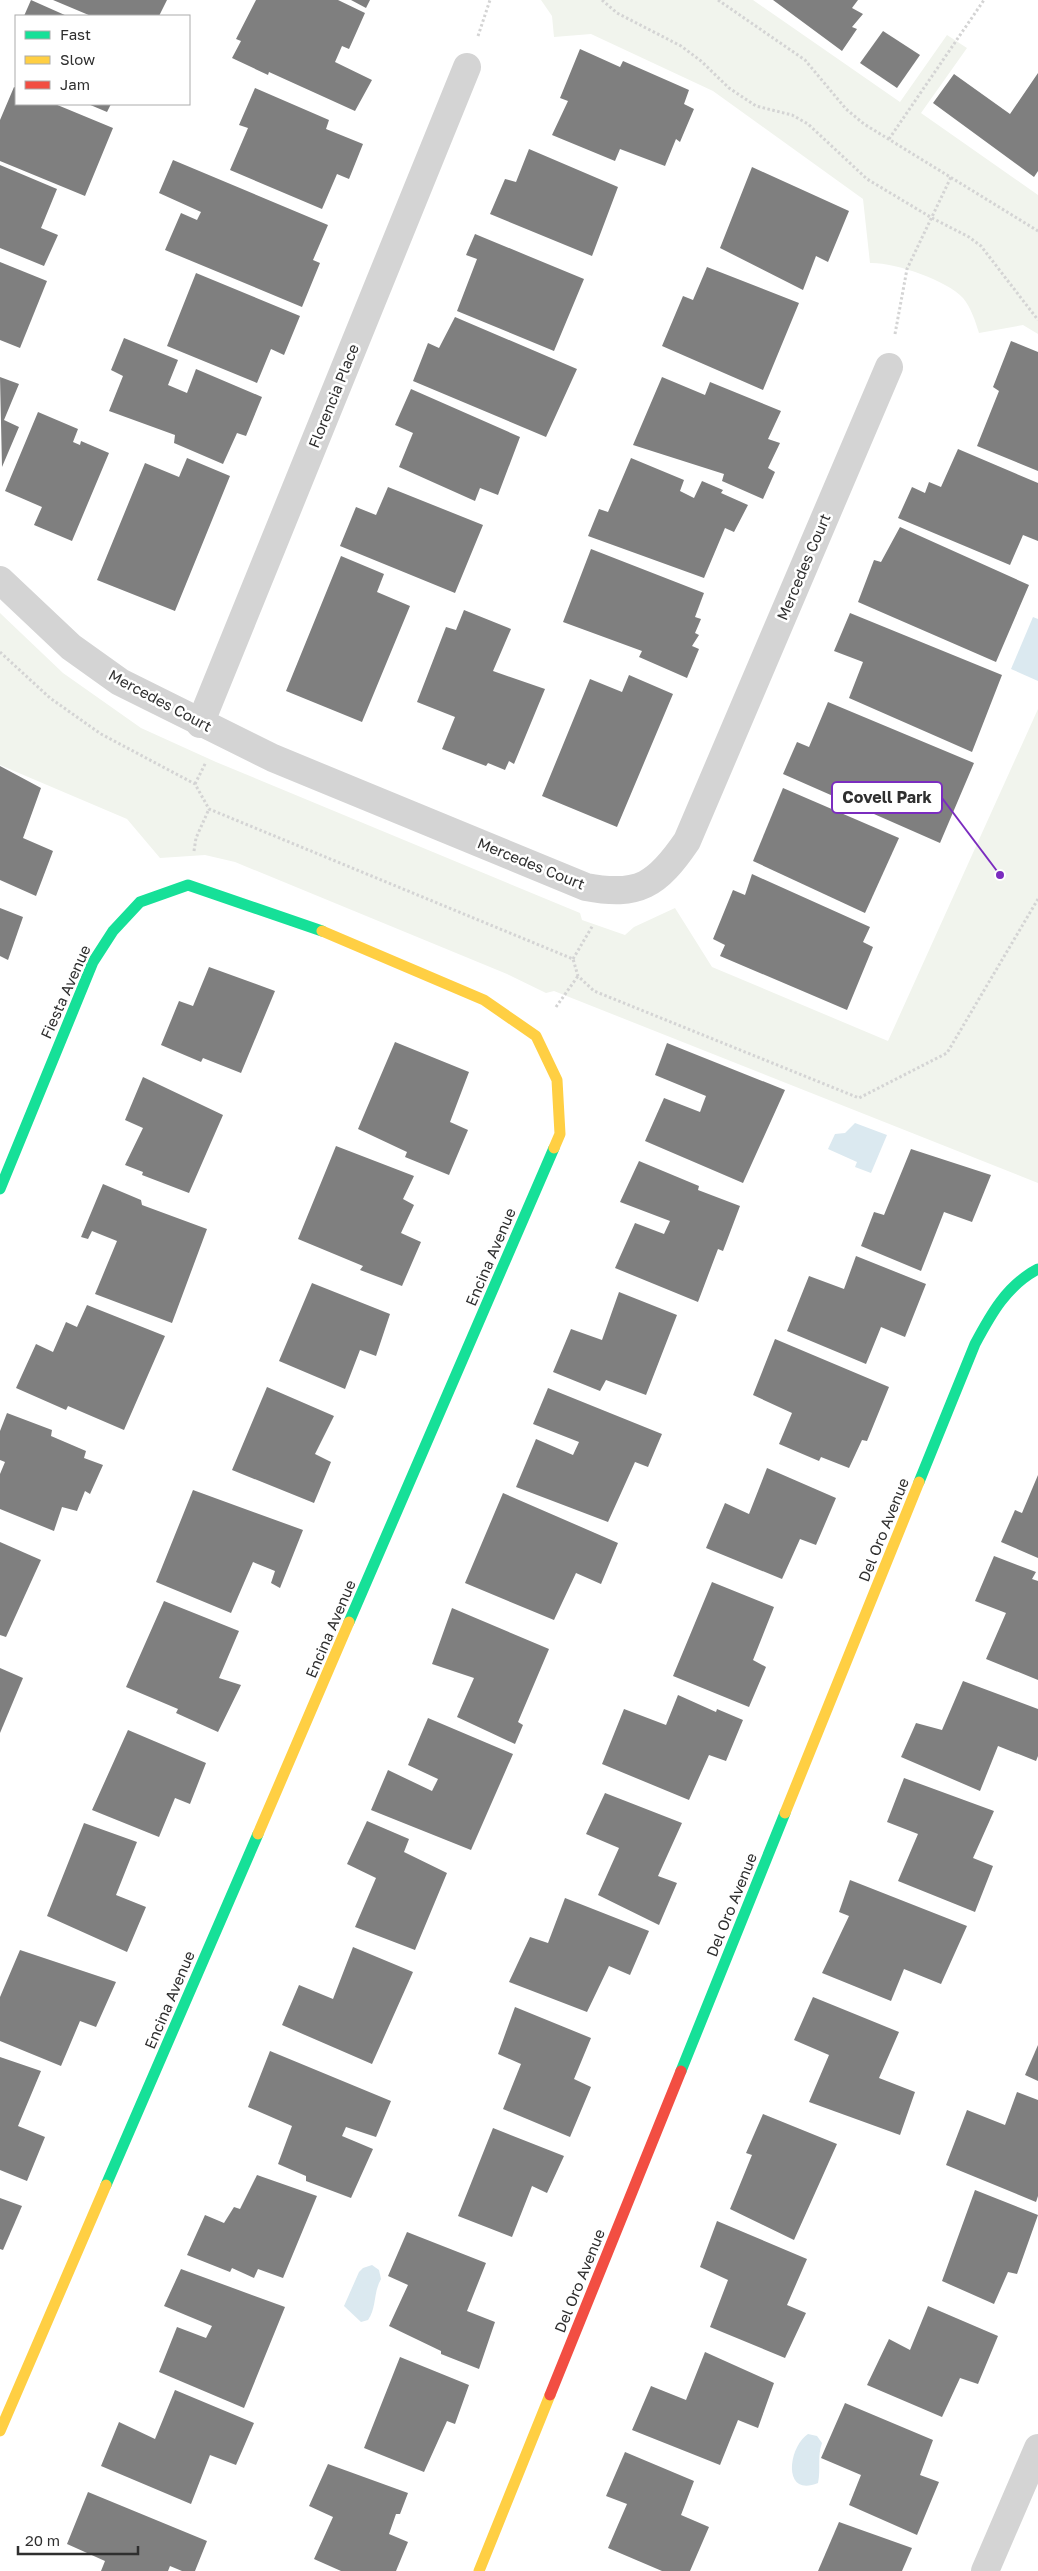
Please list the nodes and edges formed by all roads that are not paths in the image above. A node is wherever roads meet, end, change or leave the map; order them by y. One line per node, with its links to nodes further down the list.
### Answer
1 (467, 67): 4 (street, Florencia Place)
2 (889, 367): 4 (street, Mercedes Court)
3 (0, 580): 4 (street, Mercedes Court)
4 (200, 724)
5 (341, 937): 6 (street, Fiesta Avenue); 8 (street, Encina Avenue)
6 (0, 1189)
7 (1038, 1269): 10 (street, Del Oro Avenue)
8 (0, 2430)
9 (1038, 2448): 11 (street)
10 (479, 2571)
11 (985, 2571)

